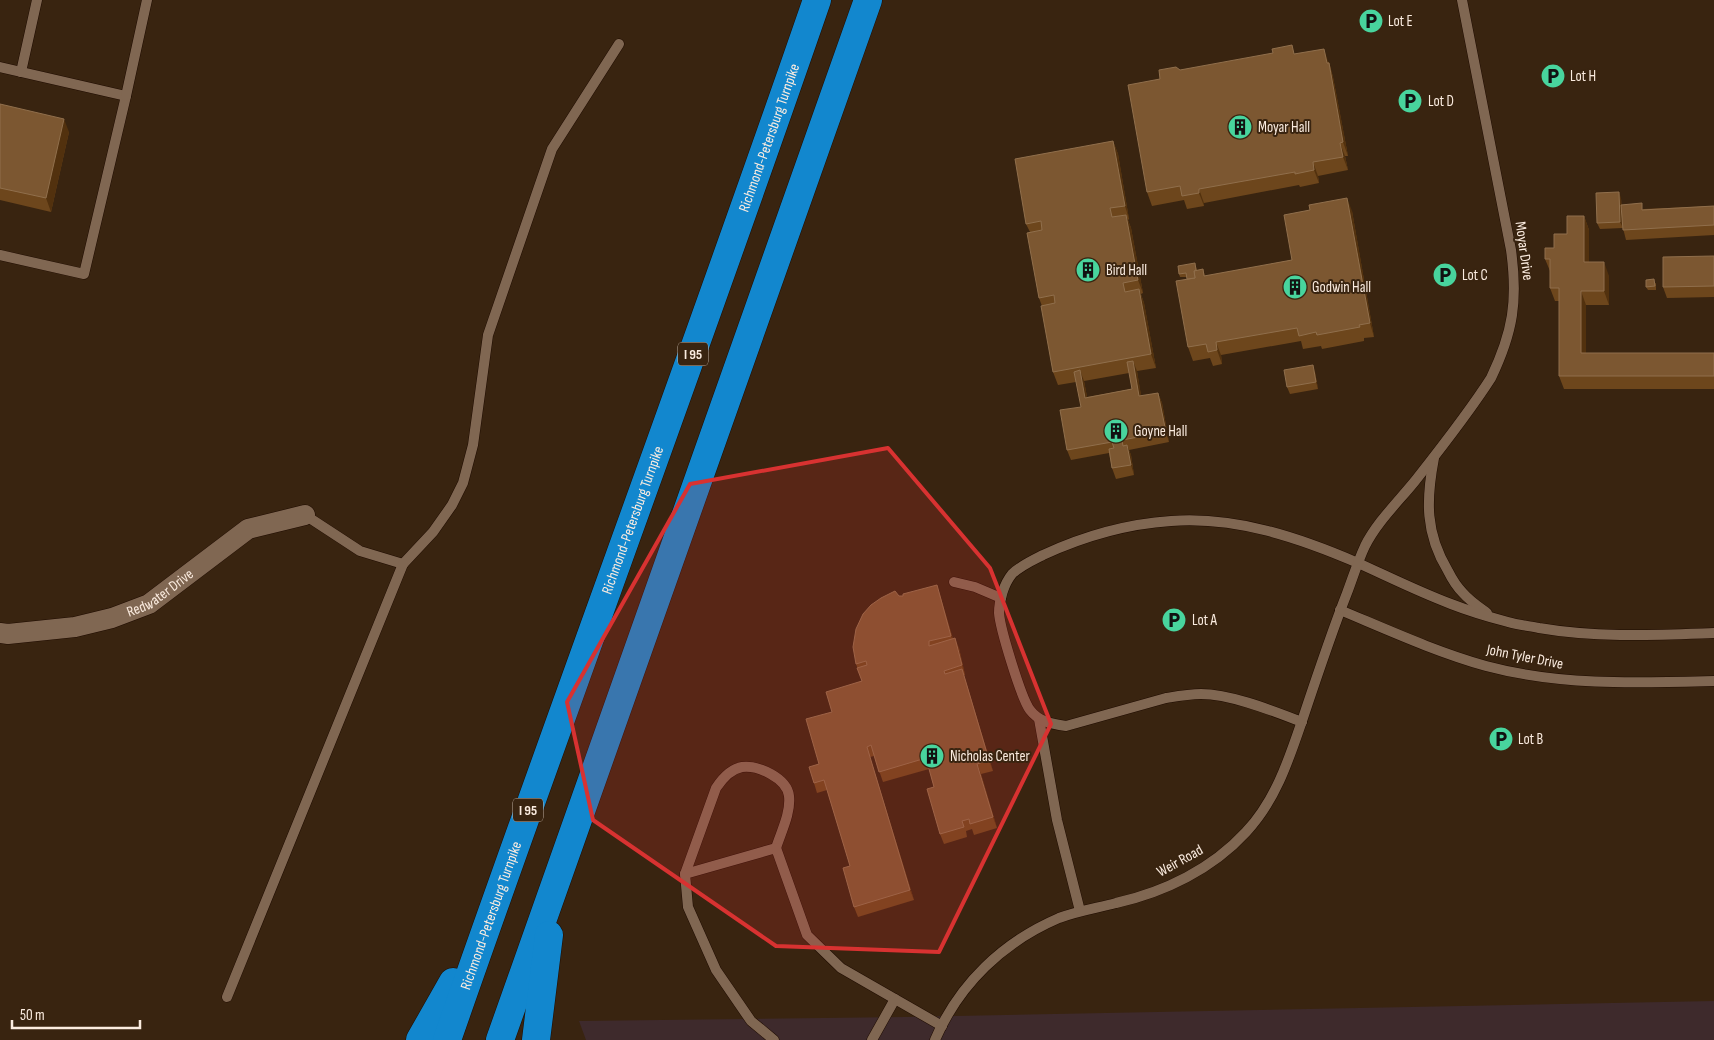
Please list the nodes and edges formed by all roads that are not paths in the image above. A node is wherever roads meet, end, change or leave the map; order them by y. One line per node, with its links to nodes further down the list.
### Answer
1 (37, 0): 8 (lane)
2 (147, 0): 9 (lane)
3 (817, 0): 28 (highway, Richmond-Petersburg Turnpike / I 95)
4 (868, 0): 26 (highway)
5 (1462, 0): 11 (lane, Moyar Drive)
6 (619, 44): 14 (lane)
7 (0, 67): 8 (lane)
8 (21, 72): 9 (lane)
9 (126, 96): 10 (lane)
10 (0, 255)
11 (1434, 455): 13 (lane, Moyar Drive); 18 (lane)
12 (305, 515): 14 (lane); 19 (street, Redwater Drive)
13 (1358, 563): 16 (lane, John Tyler Drive); 17 (lane, Moyar Drive); 18 (lane, John Tyler Drive)
14 (403, 564): 29 (lane)
15 (954, 582): 16 (lane)
16 (1001, 598): 22 (lane)
17 (1340, 610): 21 (lane, John Tyler Drive); 23 (lane, Weir Road)
18 (1492, 617): 20 (lane, John Tyler Drive)
19 (0, 633)
20 (1714, 633)
21 (1714, 682)
22 (1039, 719): 23 (lane); 27 (lane)
23 (1302, 722): 27 (lane, Weir Road)
24 (776, 848): 25 (lane); 25 (lane); 30 (lane)
25 (685, 874): 36 (lane)
26 (558, 876): 34 (highway); 35 (highway)
27 (1080, 911): 31 (lane, Weir Road)
28 (490, 915): 32 (highway); 33 (highway, Richmond-Petersburg Turnpike / I 95)
29 (227, 997)
30 (895, 999): 31 (lane); 37 (lane)
31 (942, 1026): 38 (lane, Weir Road)
32 (420, 1040)
33 (447, 1040)
34 (500, 1040)
35 (536, 1040)
36 (774, 1040)
37 (872, 1040)
38 (935, 1040)

